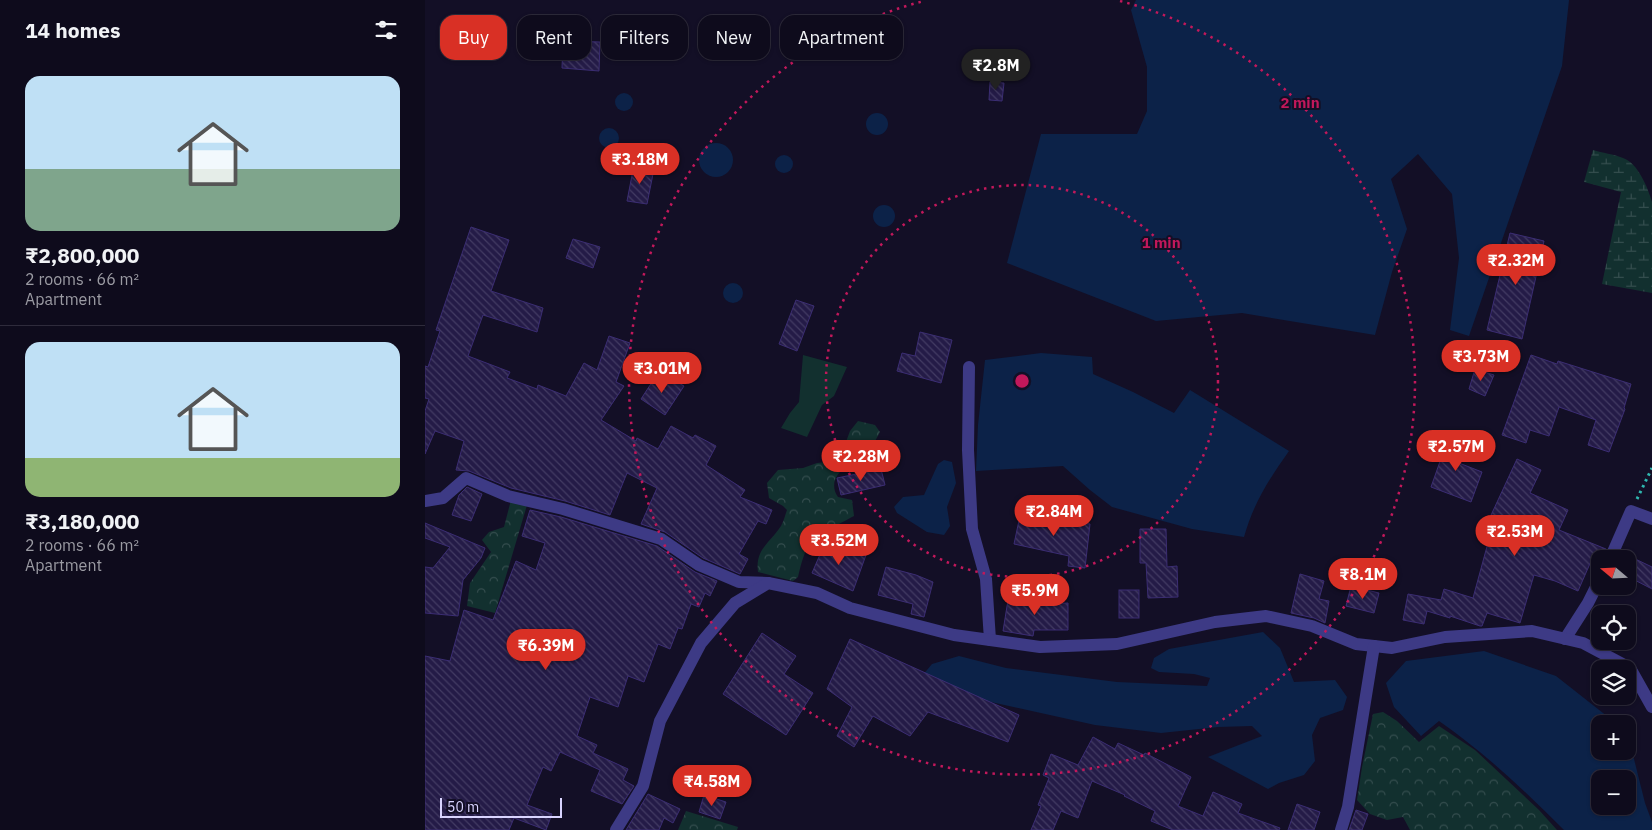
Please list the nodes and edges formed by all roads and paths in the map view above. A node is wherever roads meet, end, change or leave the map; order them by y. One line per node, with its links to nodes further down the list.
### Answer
1 (969, 367): 10 (street)
2 (1652, 468): 4 (path)
3 (425, 501): 7 (street)
4 (1631, 511): 5 (street); 6 (street)
5 (1652, 519)
6 (1614, 550)
7 (769, 583): 10 (street); 13 (street)
8 (1591, 595): 9 (street)
9 (1565, 639): 11 (street); 12 (street)
10 (990, 640): 11 (street)
11 (1374, 646): 14 (street)
12 (1652, 707)
13 (616, 830)
14 (1341, 830)

